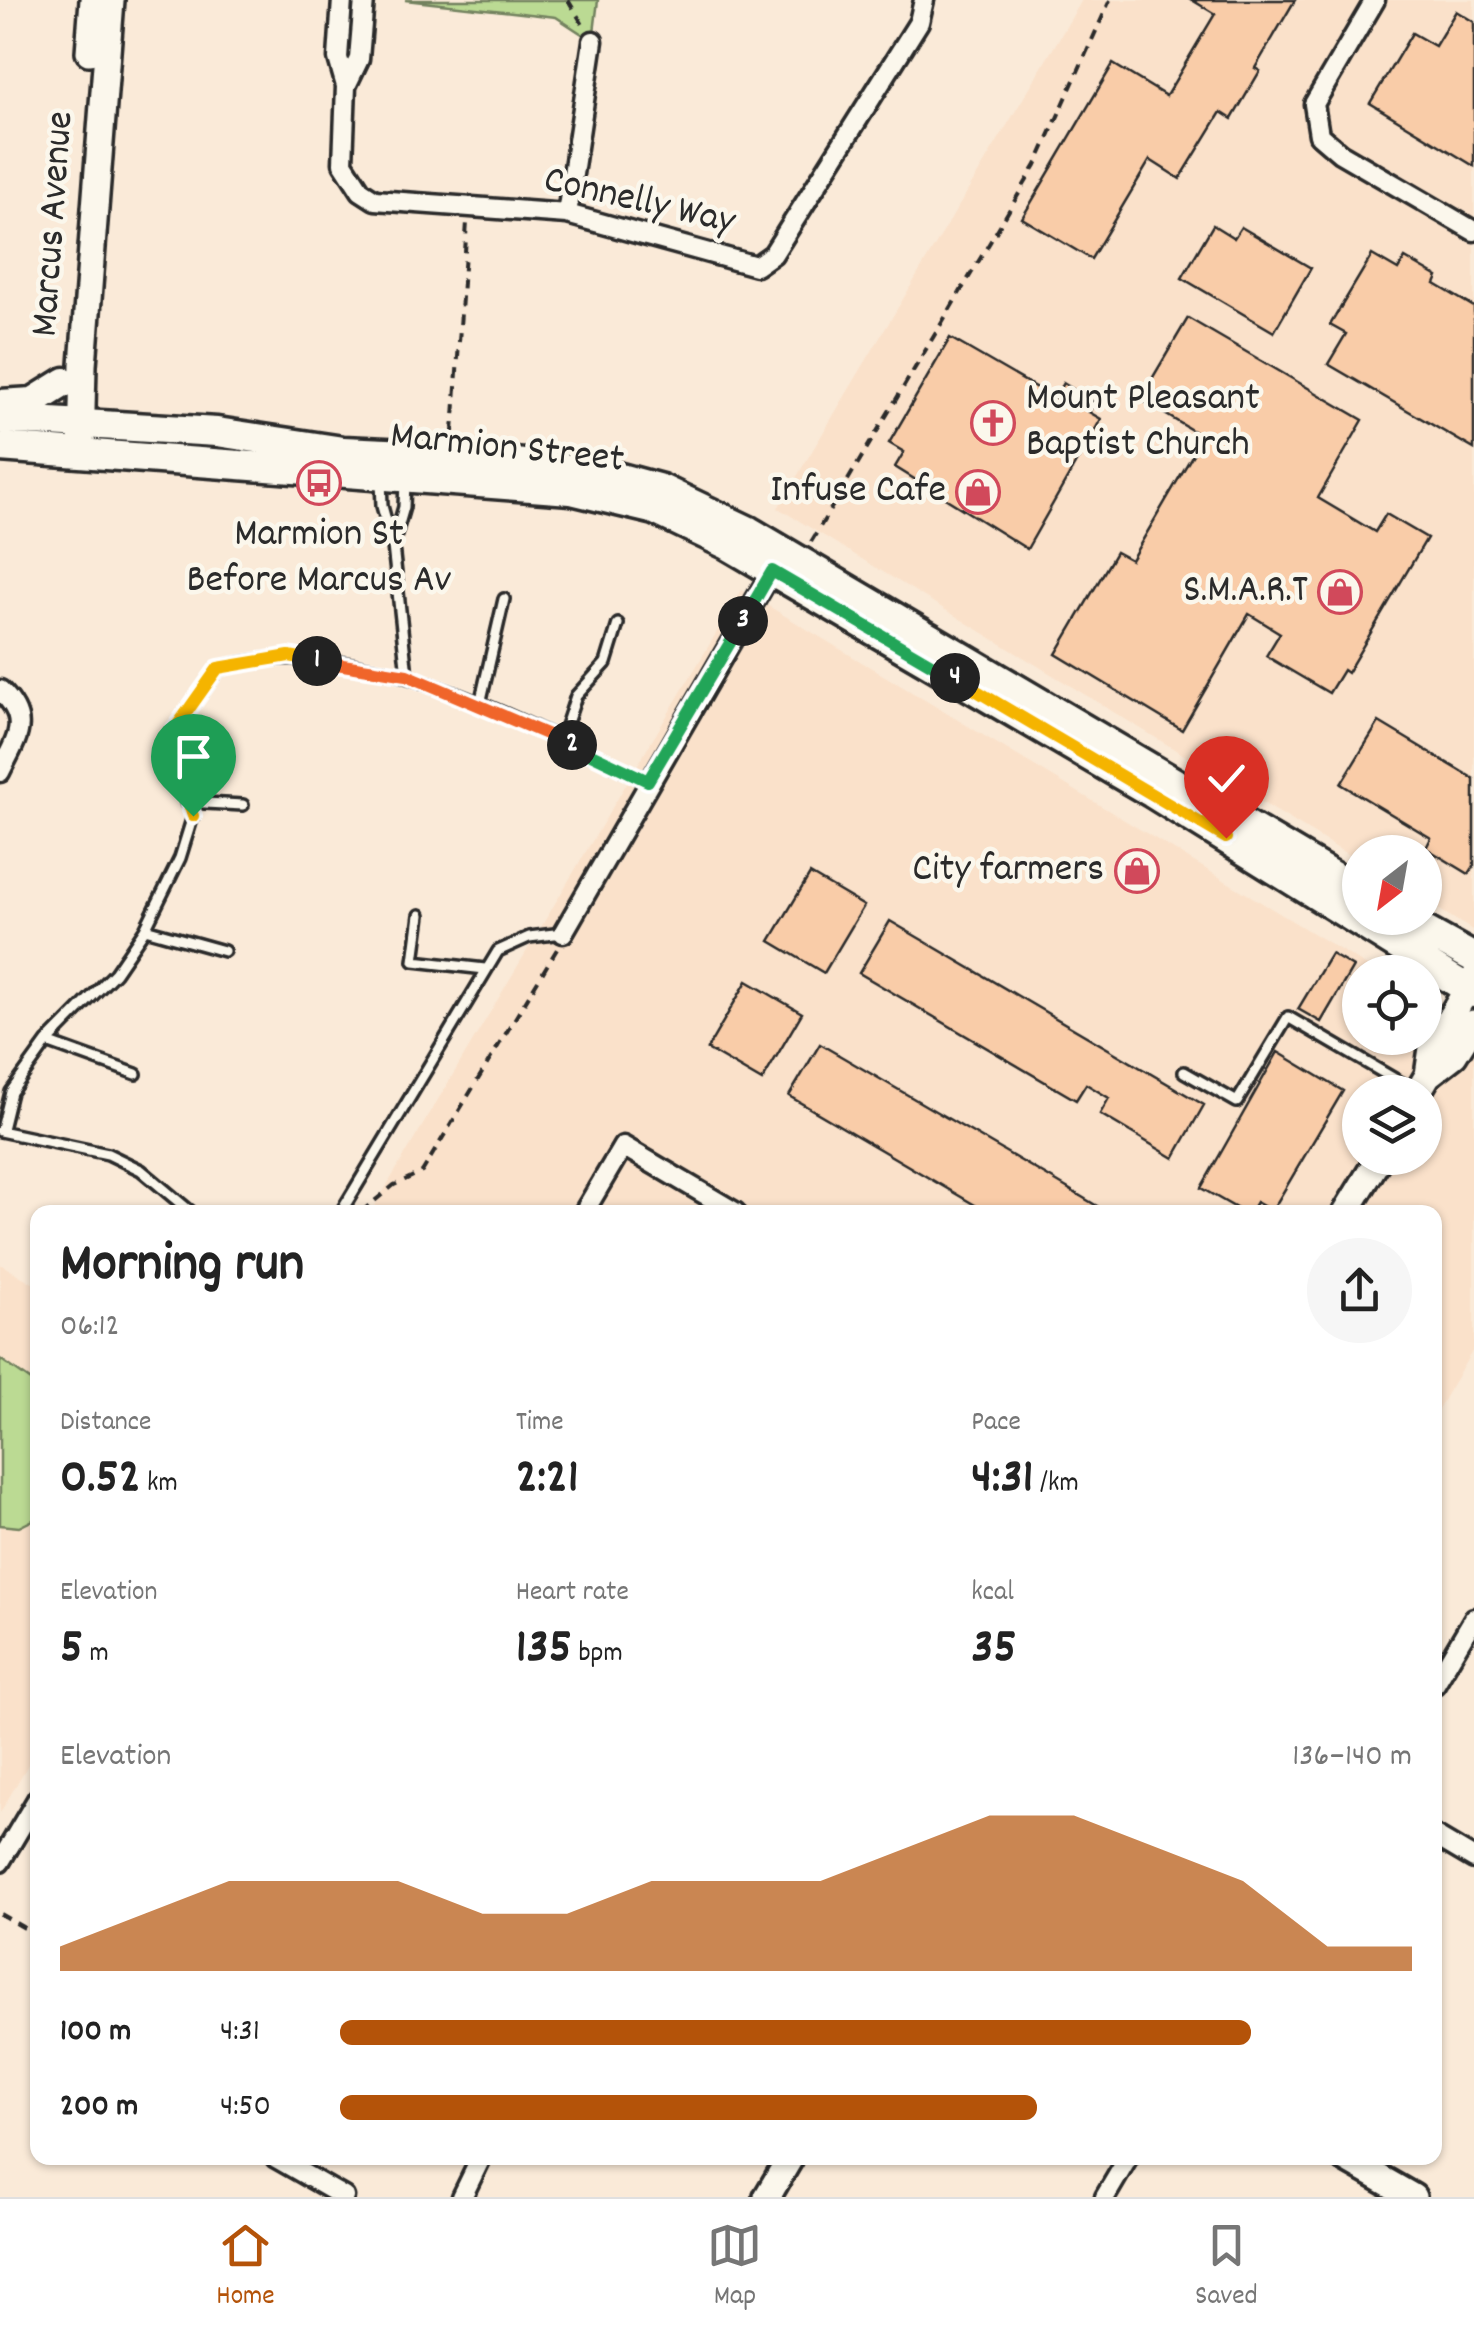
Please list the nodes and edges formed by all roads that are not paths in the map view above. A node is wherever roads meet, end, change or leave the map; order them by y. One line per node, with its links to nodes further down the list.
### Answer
1 (93, 0): 11 (street, Marcus Avenue)
2 (111, 0): 14 (street, Marcus Avenue)
3 (342, 0): 8 (street, Connelly Way)
4 (364, 0): 8 (street, Connelly Way)
5 (924, 0): 9 (street, Connelly Way)
6 (1375, 0): 10 (street)
7 (593, 41): 9 (street)
8 (346, 86): 9 (street, Connelly Way)
9 (567, 214)
10 (1474, 232)
11 (65, 382): 12 (main road); 14 (street, Marcus Avenue)
12 (0, 404)
13 (0, 418): 14 (main road, Marmion Street)
14 (71, 438): 15 (main road, Marmion Street); 16 (main road, Marmion Street)
15 (0, 447)
16 (393, 464): 17 (lane); 17 (lane); 18 (main road, Marmion Street)
17 (393, 546): 21 (lane)
18 (787, 557): 26 (street); 29 (main road, Marmion Street); 37 (main road, Marmion Street)
19 (504, 599): 23 (lane)
20 (618, 624): 24 (lane)
21 (407, 675): 23 (lane); 27 (lane)
22 (0, 690): 25 (street)
23 (480, 704): 24 (lane)
24 (561, 740): 26 (lane)
25 (0, 772)
26 (648, 781): 32 (street)
27 (186, 802): 28 (lane); 31 (lane)
28 (243, 805)
29 (1342, 881)
30 (420, 915): 36 (lane)
31 (145, 928): 34 (lane); 39 (lane)
32 (563, 933): 36 (lane)
33 (1433, 935): 35 (main road)
34 (224, 951)
35 (1474, 958)
36 (485, 969): 48 (lane)
37 (1472, 987): 43 (street)
38 (1474, 1022): 44 (street)
39 (47, 1042): 41 (lane); 45 (lane)
40 (1184, 1072): 42 (lane)
41 (136, 1074)
42 (1398, 1075)
43 (1424, 1075)
44 (1433, 1075)
45 (1, 1130): 47 (lane)
46 (1368, 1175): 51 (street)
47 (183, 1205)
48 (344, 1205)
49 (588, 1205): 50 (street)
50 (723, 1205)
51 (1350, 1205)
52 (1474, 1618): 53 (street)
53 (1442, 1672)
54 (30, 1811): 57 (street)
55 (1442, 1840): 56 (street)
56 (1474, 1860)
57 (0, 1862)
58 (288, 2165): 63 (street)
59 (478, 2165): 64 (street)
60 (786, 2165): 65 (street)
61 (1124, 2165): 66 (street)
62 (1356, 2165): 67 (street)
63 (344, 2197)
64 (462, 2197)
65 (766, 2197)
66 (1105, 2197)
67 (1412, 2197)

